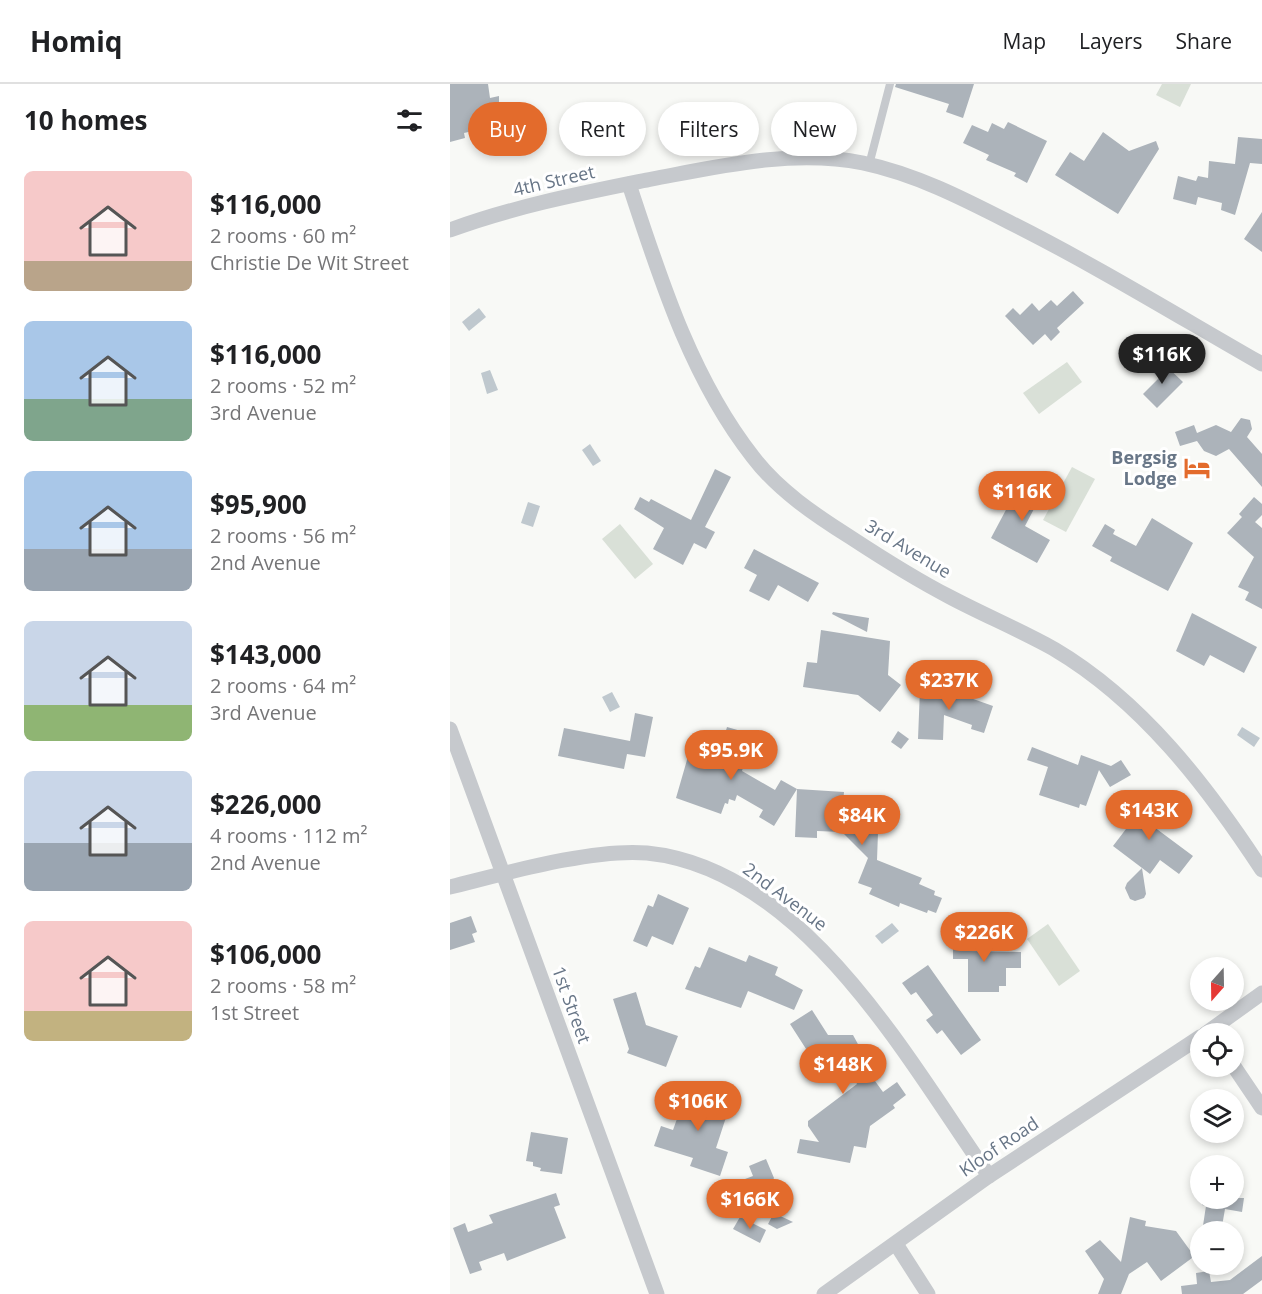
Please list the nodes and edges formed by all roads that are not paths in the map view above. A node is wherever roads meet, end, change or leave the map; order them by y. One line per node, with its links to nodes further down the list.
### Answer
1 (890, 84): 2 (lane)
2 (868, 165): 3 (street, 4th Street); 5 (street, 4th Street)
3 (630, 184): 4 (street, 4th Street); 7 (street, 3rd Avenue)
4 (450, 230)
5 (1262, 364)
6 (450, 729): 8 (street, 1st Street)
7 (1262, 870)
8 (502, 874): 9 (street, 2nd Avenue); 15 (street, 2nd Avenue); 17 (street, 1st Street)
9 (450, 887)
10 (1262, 993): 11 (street, Kloof Road)
11 (1221, 1023)
12 (1190, 1044): 15 (street, Kloof Road)
13 (1241, 1077): 14 (street)
14 (1262, 1108)
15 (989, 1176): 16 (street, Kloof Road)
16 (896, 1244): 18 (street, Kloof Road); 19 (street)
17 (657, 1294)
18 (824, 1294)
19 (928, 1294)

